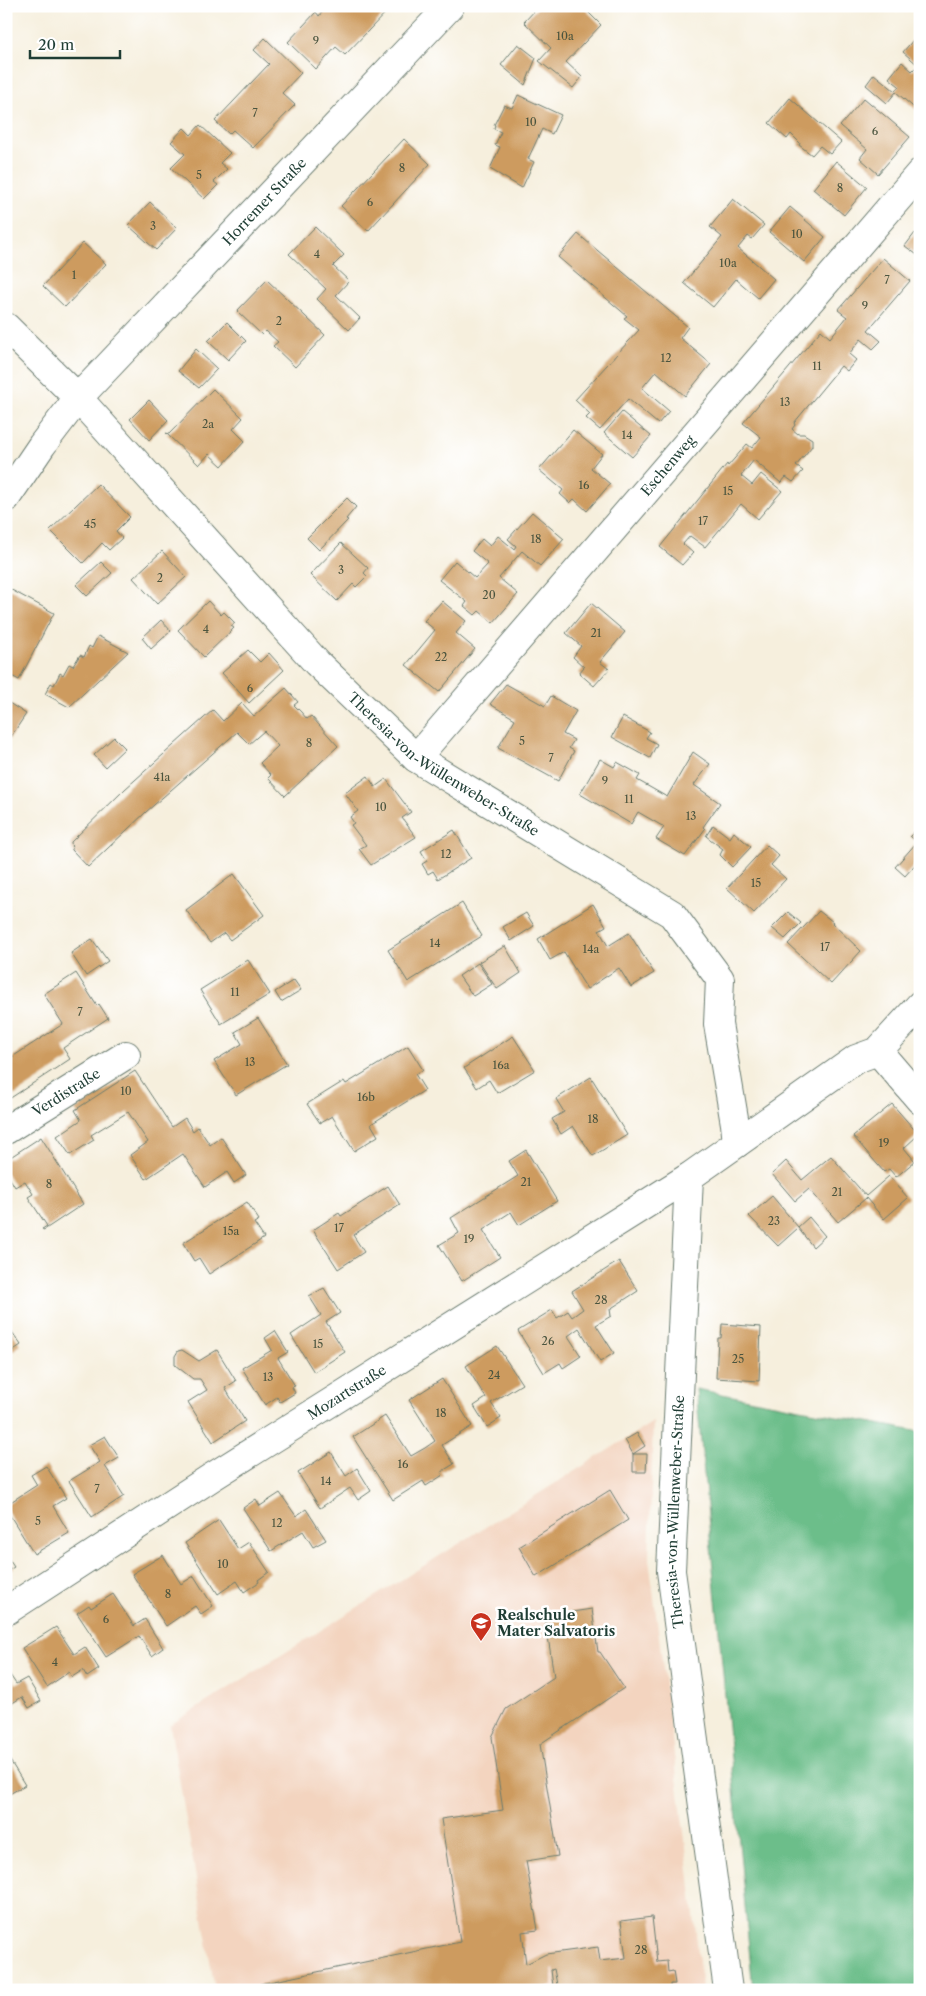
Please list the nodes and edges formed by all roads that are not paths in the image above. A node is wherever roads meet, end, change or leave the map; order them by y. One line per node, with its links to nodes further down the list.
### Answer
1 (450, 6): 4 (street, Horremer Straße)
2 (920, 173): 6 (street, Eschenweg)
3 (6, 327): 4 (street, Theresia-von-Wüllenweber-Straße)
4 (78, 398): 5 (street, Horremer Straße); 6 (street, Theresia-von-Wüllenweber-Straße)
5 (6, 498)
6 (416, 758): 12 (street, Theresia-von-Wüllenweber-Straße)
7 (920, 1005): 8 (street)
8 (878, 1051): 10 (street); 12 (street)
9 (126, 1055): 11 (street, Verdistraße)
10 (920, 1100)
11 (6, 1130)
12 (737, 1143): 13 (street)
13 (689, 1177): 14 (street, Mozartstraße); 15 (street, Theresia-von-Wüllenweber-Straße)
14 (6, 1611)
15 (728, 1990)

